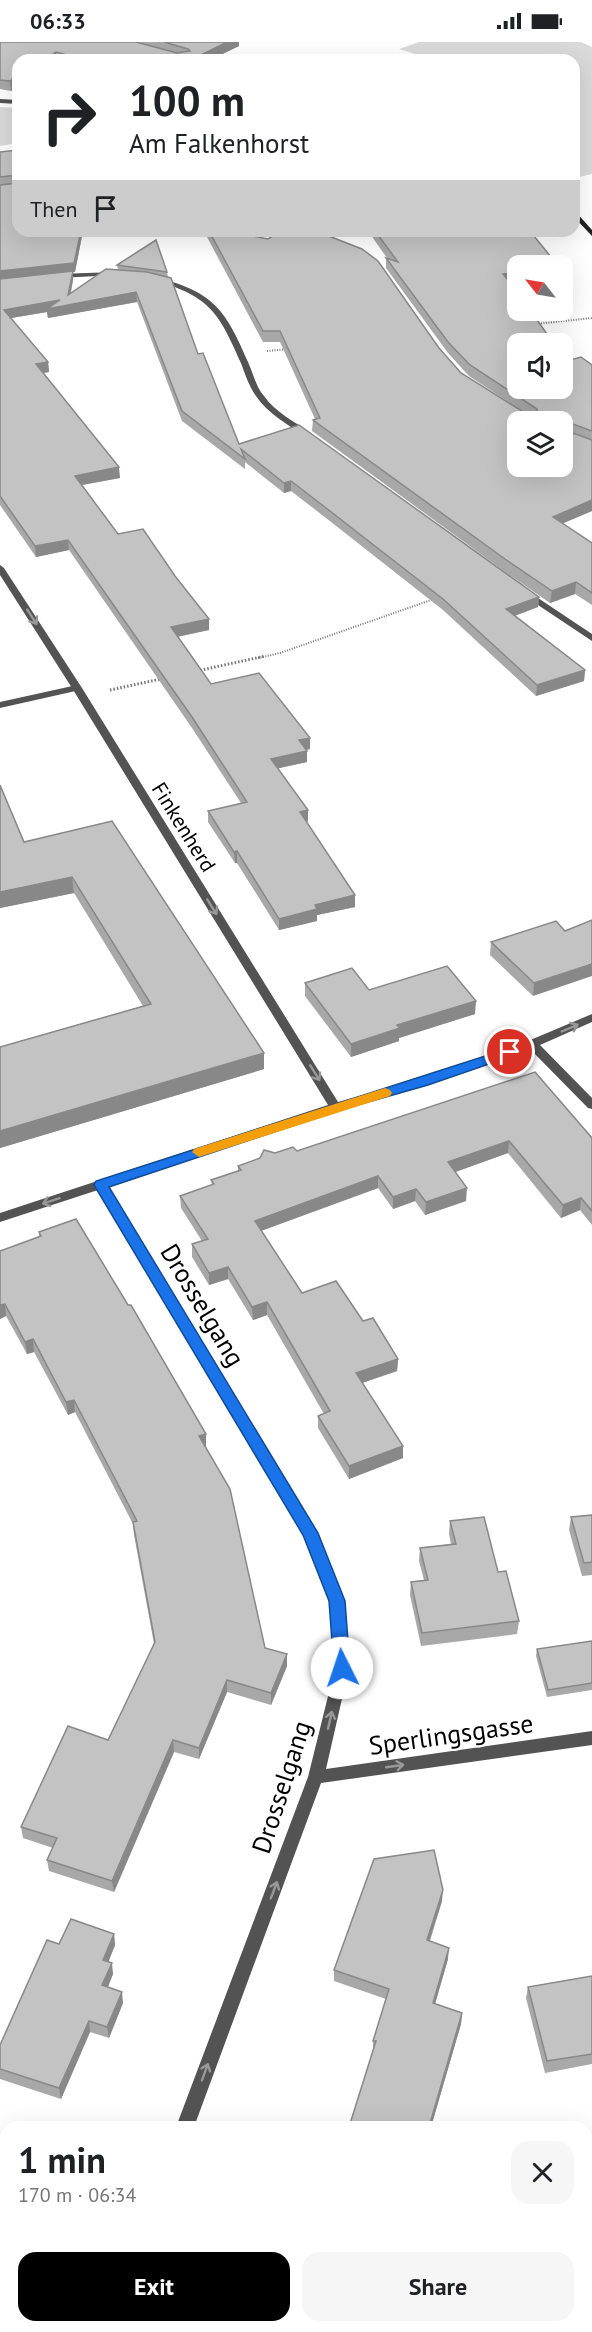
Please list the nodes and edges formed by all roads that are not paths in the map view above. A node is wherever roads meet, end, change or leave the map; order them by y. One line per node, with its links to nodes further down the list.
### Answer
1 (580, 219): 2 (street)
2 (592, 234)
3 (329, 237): 4 (street)
4 (352, 248)
5 (124, 274): 6 (street)
6 (51, 277)
7 (151, 279): 8 (street)
8 (315, 440)
9 (0, 567): 10 (street, Finkenherd)
10 (4, 582): 13 (street, Finkenherd, one-way to 13)
11 (517, 587): 12 (street)
12 (592, 638)
13 (80, 692): 14 (street); 18 (street, Finkenherd, one-way to 18)
14 (0, 705)
15 (592, 1018): 16 (street, one-way to 15)
16 (532, 1044): 17 (street); 18 (street)
17 (592, 1105)
18 (335, 1107): 19 (street)
19 (101, 1185): 20 (street, one-way to 20); 22 (street, Drosselgang, one-way to 19)
20 (0, 1218)
21 (592, 1738): 22 (street, Sperlingsgasse, one-way to 21)
22 (316, 1777): 23 (street, Drosselgang, one-way to 22)
23 (187, 2121)

